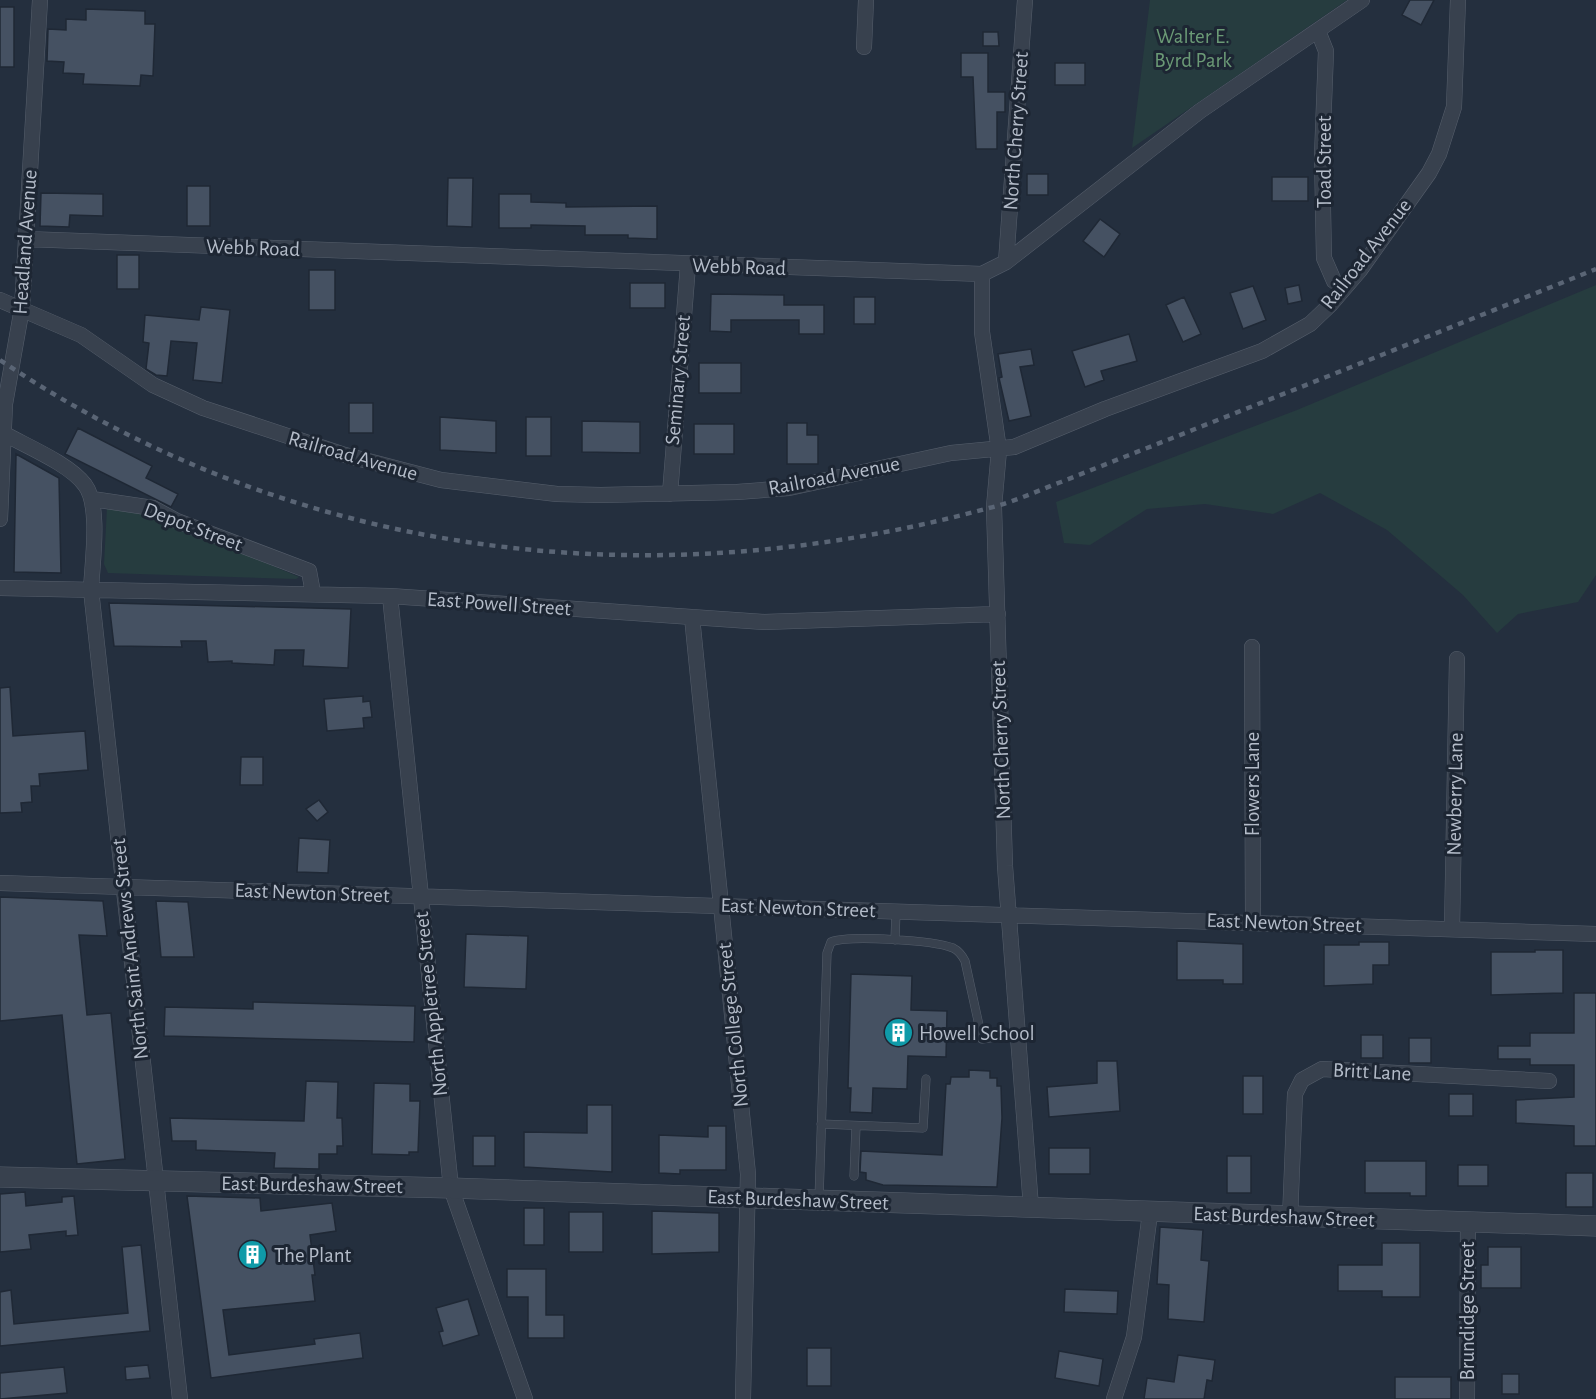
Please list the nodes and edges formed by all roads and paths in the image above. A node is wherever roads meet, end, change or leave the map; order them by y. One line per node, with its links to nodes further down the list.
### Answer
1 (40, 0): 8 (street, Headland Avenue)
2 (866, 0): 7 (street)
3 (1025, 0): 9 (street, North Cherry Street)
4 (1362, 0): 6 (street, Webb Road)
5 (1458, 0): 12 (street, Railroad Avenue)
6 (1318, 31): 9 (street, Webb Road); 12 (street, Toad Street)
7 (864, 47)
8 (26, 239): 10 (street, Webb Road); 14 (street, Headland Avenue)
9 (1006, 262): 11 (street, Webb Road)
10 (688, 265): 11 (street, Webb Road); 17 (street, Seminary Street)
11 (982, 274): 16 (street, North Cherry Street)
12 (1344, 288): 16 (street, Railroad Avenue)
13 (0, 300): 14 (street, Railroad Avenue)
14 (22, 308): 15 (street, Headland Avenue); 17 (street, Railroad Avenue)
15 (3, 433): 18 (street); 19 (street, Headland Avenue)
16 (999, 450): 17 (street, Railroad Avenue); 24 (street, North Cherry Street)
17 (670, 494)
18 (92, 499): 21 (street, North Saint Andrews Street); 22 (street, Depot Street)
19 (0, 519)
20 (0, 588): 21 (street, East Powell Street)
21 (91, 590): 22 (street, East Powell Street); 29 (street, North Saint Andrews Street)
22 (313, 593): 23 (street, East Powell Street)
23 (390, 596): 25 (street, East Powell Street); 30 (street, North Appletree Street)
24 (998, 614): 25 (street, East Powell Street); 33 (street, North Cherry Street)
25 (692, 617): 31 (street, North College Street)
26 (1252, 647): 34 (street, Flowers Lane)
27 (1457, 659): 35 (street, Newberry Lane)
28 (0, 883): 29 (street, East Newton Street)
29 (123, 887): 30 (street, East Newton Street); 45 (street, North Saint Andrews Street)
30 (420, 896): 31 (street, East Newton Street); 46 (street, North Appletree Street)
31 (721, 906): 32 (street, East Newton Street); 47 (street, North College Street)
32 (896, 911): 33 (street, East Newton Street); 37 (lane)
33 (1007, 914): 34 (street, East Newton Street); 38 (street, North Cherry Street)
34 (1253, 922): 35 (street, East Newton Street)
35 (1452, 929): 36 (street, East Newton Street)
36 (1596, 934)
37 (895, 940): 38 (lane); 41 (lane)
38 (1018, 1034): 49 (street, North Cherry Street)
39 (926, 1079): 42 (lane)
40 (1549, 1081): 51 (street, Britt Lane)
41 (821, 1124): 42 (lane); 48 (lane)
42 (856, 1126): 43 (lane)
43 (854, 1176)
44 (0, 1177): 45 (street, East Burdeshaw Street)
45 (156, 1181): 46 (street, East Burdeshaw Street); 54 (street, North Saint Andrews Street)
46 (451, 1188): 47 (street, East Burdeshaw Street); 55 (street, North Appletree Street)
47 (748, 1198): 48 (street, East Burdeshaw Street); 56 (street, North College Street)
48 (819, 1200): 49 (street, East Burdeshaw Street)
49 (1031, 1207): 50 (street, East Burdeshaw Street)
50 (1150, 1213): 51 (street, East Burdeshaw Street); 57 (street)
51 (1290, 1218): 52 (street, East Burdeshaw Street)
52 (1468, 1223): 53 (street, East Burdeshaw Street); 58 (street, Brundidge Street)
53 (1596, 1226)
54 (180, 1399)
55 (525, 1399)
56 (743, 1399)
57 (1114, 1399)
58 (1467, 1399)

